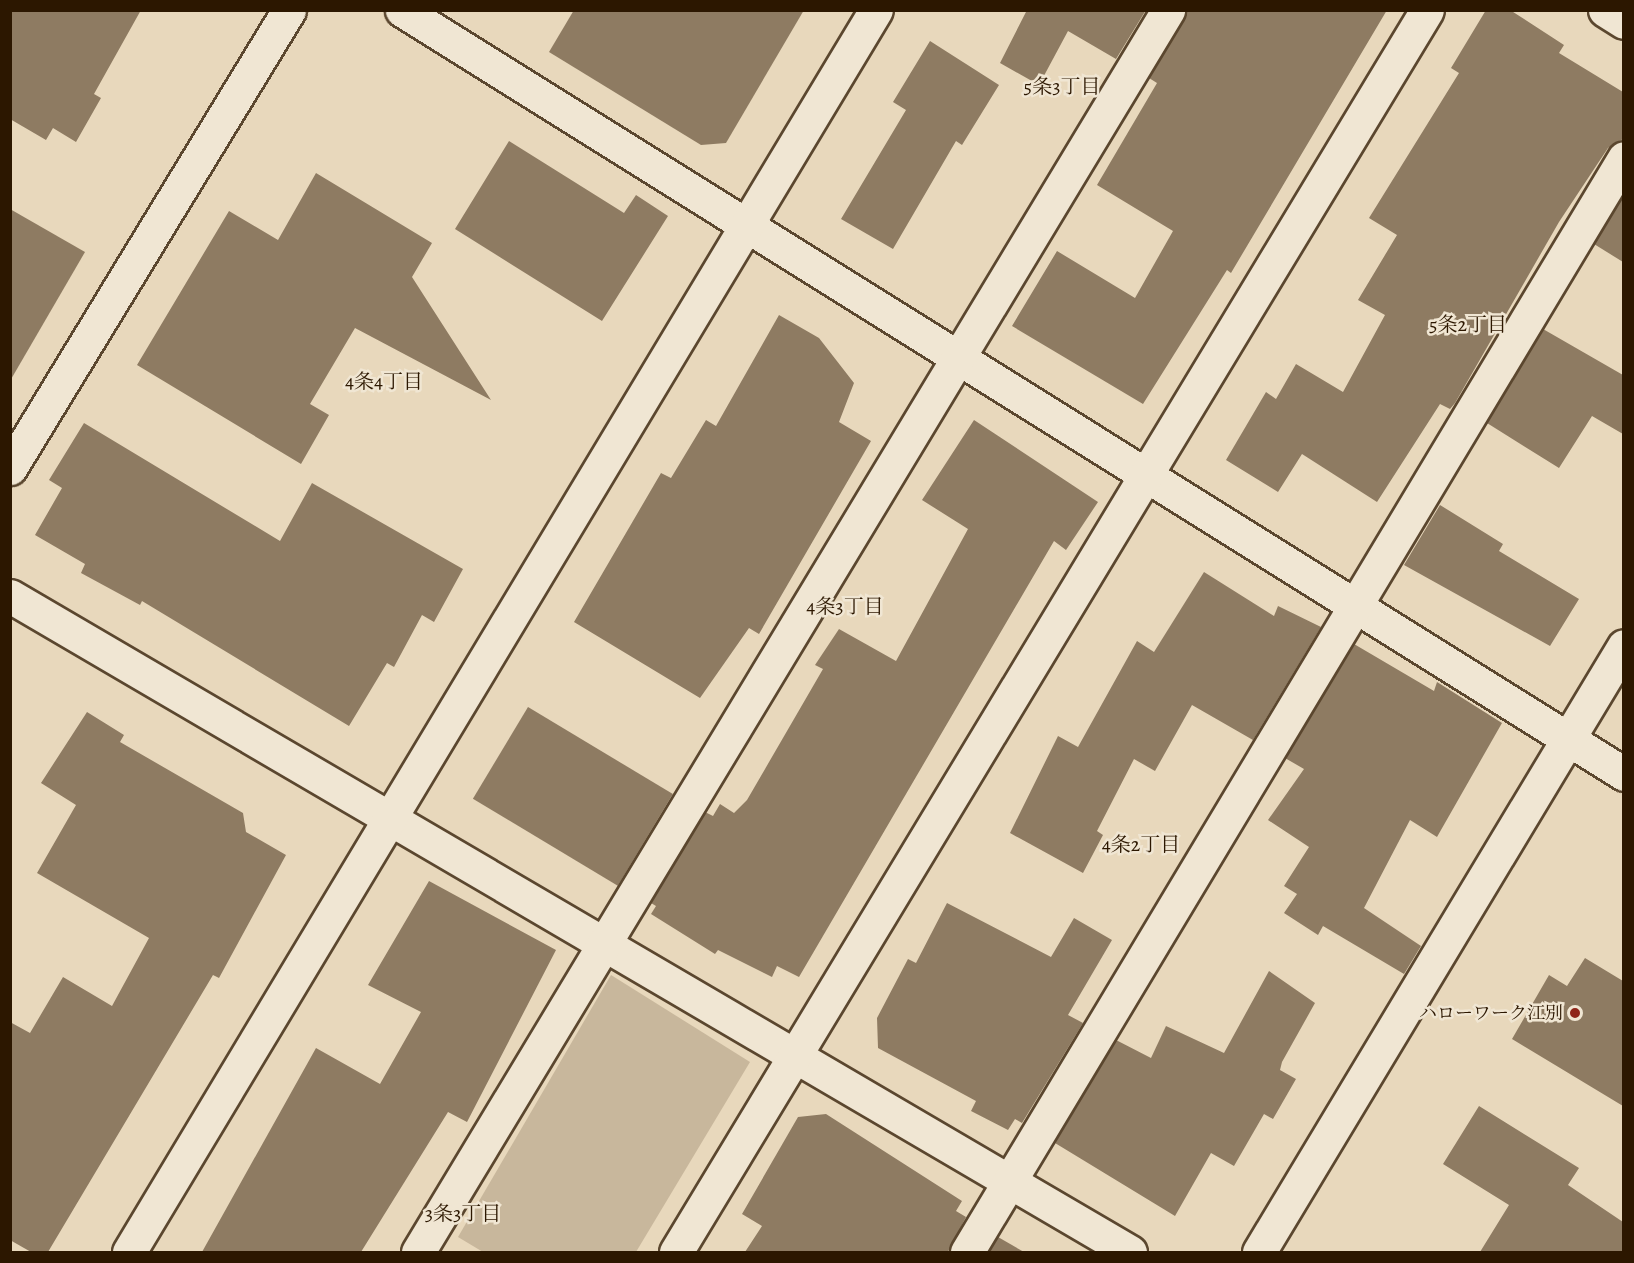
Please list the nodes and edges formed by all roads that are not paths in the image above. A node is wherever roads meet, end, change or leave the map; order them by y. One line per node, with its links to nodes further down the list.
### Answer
1 (289, 10): 11 (street)
2 (402, 10): 9 (street)
3 (876, 10): 9 (street)
4 (1168, 10): 10 (street)
5 (1427, 10): 12 (street)
6 (1605, 10): 7 (street)
7 (1623, 22)
8 (1623, 159): 14 (street)
9 (749, 222): 10 (street); 18 (street)
10 (960, 356): 12 (street); 19 (street)
11 (10, 468)
12 (1146, 475): 14 (street); 20 (street)
13 (10, 596): 18 (street)
14 (1353, 606): 16 (street); 21 (street)
15 (1623, 646): 16 (street)
16 (1566, 741): 17 (street); 27 (street)
17 (1623, 774)
18 (390, 820): 19 (street); 22 (street)
19 (604, 944): 20 (street); 23 (street)
20 (795, 1055): 21 (street); 24 (street)
21 (1010, 1181): 25 (street); 26 (street)
22 (129, 1252)
23 (418, 1252)
24 (676, 1252)
25 (967, 1252)
26 (1130, 1252)
27 (1259, 1252)

